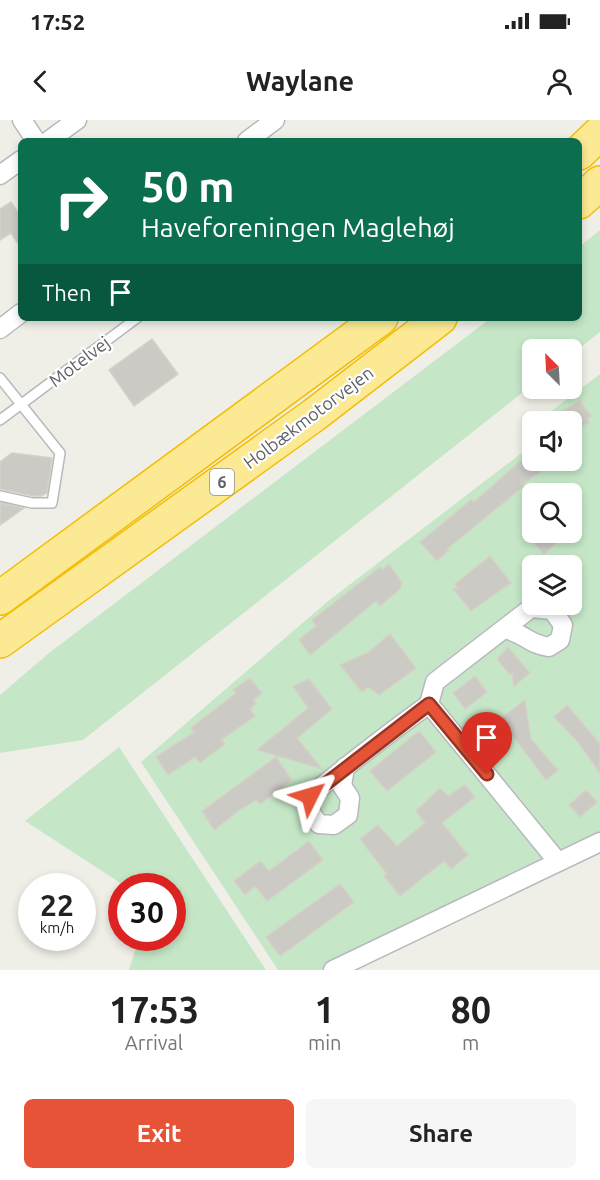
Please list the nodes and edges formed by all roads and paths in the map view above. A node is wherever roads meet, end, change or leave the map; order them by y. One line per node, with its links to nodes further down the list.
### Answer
1 (22, 120): 5 (street)
2 (77, 120): 6 (street)
3 (275, 120): 7 (street)
4 (600, 133): 8 (highway)
5 (34, 138)
6 (52, 138)
7 (252, 138)
8 (582, 150)
9 (18, 162): 10 (street)
10 (0, 175)
11 (600, 183): 12 (highway)
12 (582, 199)
13 (18, 315): 17 (street)
14 (134, 321): 19 (lane, Motelvej)
15 (377, 321): 22 (highway, Holbækmotorvejen / 6)
16 (436, 321): 24 (highway, Holbækmotorvejen / 6)
17 (0, 329)
18 (0, 378): 19 (lane)
19 (21, 405): 20 (lane, Motelvej); 21 (lane)
20 (0, 420)
21 (0, 496)
22 (0, 598)
23 (504, 629): 25 (street)
24 (0, 641)
25 (429, 704): 26 (street); 28 (street)
26 (345, 767)
27 (600, 842): 28 (street)
28 (558, 862): 29 (street)
29 (333, 970)

